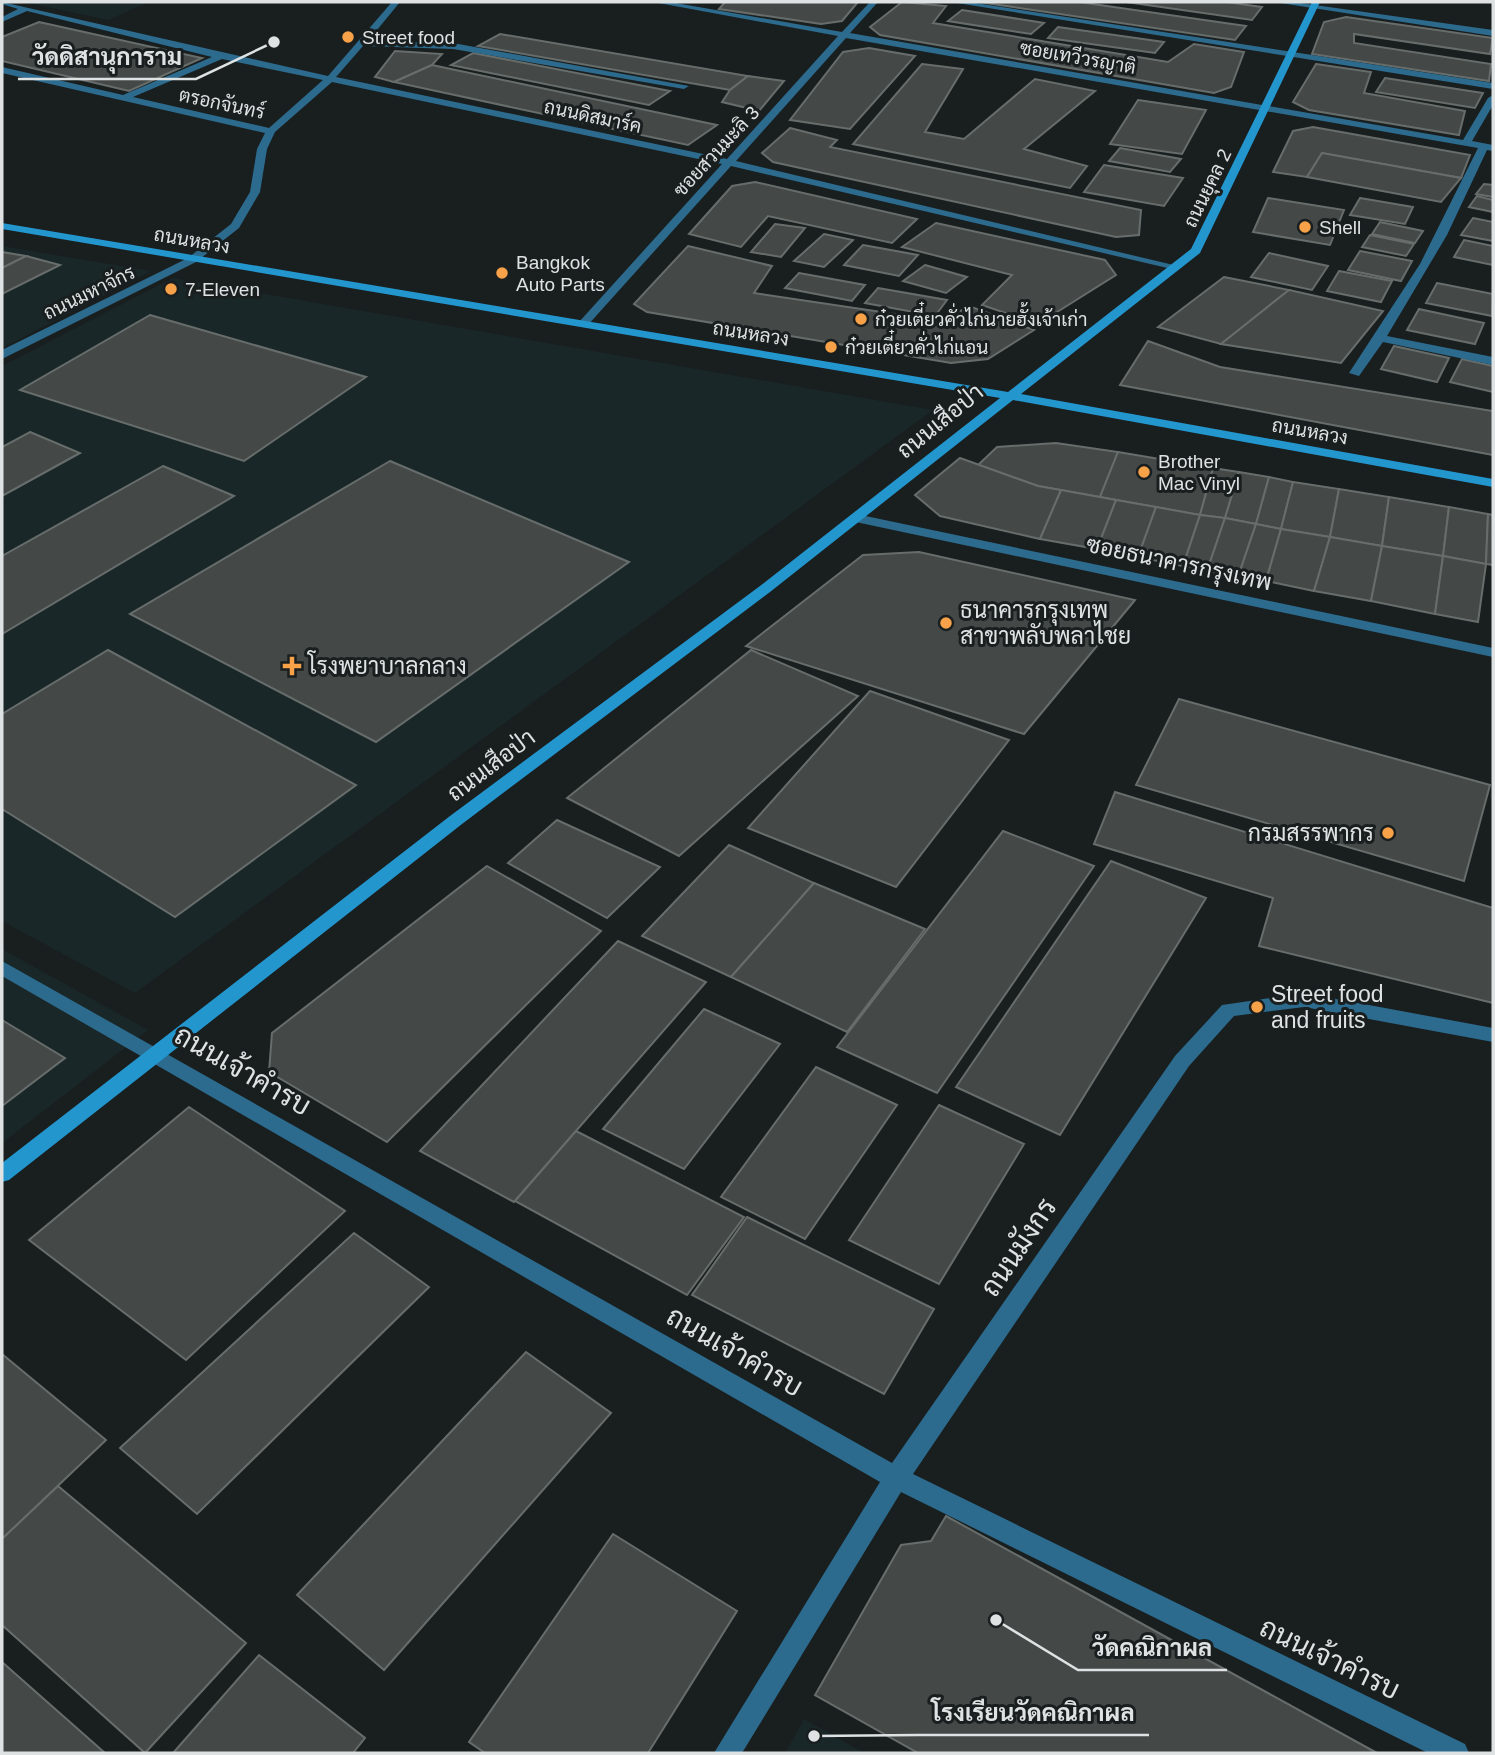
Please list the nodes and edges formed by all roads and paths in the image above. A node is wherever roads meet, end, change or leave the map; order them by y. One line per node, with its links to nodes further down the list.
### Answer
1 (2, 2): 8 (street, ถนนดิสมาร์ค)
2 (396, 2): 12 (street)
3 (657, 2): 10 (street, ซอยเทวีวรญาติ)
4 (874, 2): 10 (street, ซอยสวนมะลิ 3)
5 (955, 2): 14 (street)
6 (1278, 2): 7 (street)
7 (1315, 4): 11 (street); 14 (street, ถนนยุคล 2)
8 (26, 8): 9 (street); 13 (street, ถนนดิสมาร์ค)
9 (2, 20)
10 (844, 33): 21 (street, ซอยเทวีวรญาติ); 25 (street, ซอยสวนมะลิ 3)
11 (1493, 33)
12 (361, 43): 16 (street); 17 (street)
13 (221, 56): 16 (street, ถนนดิสมาร์ค); 20 (street)
14 (1291, 56): 18 (street); 21 (street, ถนนยุคล 2)
15 (2, 71): 20 (street, ตรอกจันทร์)
16 (331, 78): 22 (street); 25 (street, ถนนดิสมาร์ค)
17 (684, 86)
18 (1493, 86)
19 (1493, 98): 23 (street)
20 (121, 99): 22 (street, ตรอกจันทร์)
21 (1266, 107): 23 (street, ซอยเทวีวรญาติ); 28 (street, ถนนยุคล 2)
22 (271, 131): 27 (street, ถนนมหาจักร)
23 (1466, 144): 24 (street, ซอยเทวีวรญาติ)
24 (1488, 147): 30 (street)
25 (727, 163): 28 (street, ถนนดิสมาร์ค); 29 (street, ซอยสวนมะลิ 3)
26 (2, 226): 27 (street, ถนนหลวง)
27 (192, 260): 29 (street, ถนนหลวง); 31 (street, ถนนมหาจักร)
28 (1176, 267): 34 (street, ถนนยุคล 2)
29 (583, 324): 34 (street, ถนนหลวง)
30 (1381, 338): 32 (street); 33 (street)
31 (2, 355)
32 (1493, 361)
33 (1355, 373)
34 (1009, 396): 35 (street, ถนนหลวง); 36 (street, ถนนเสือป่า)
35 (1493, 483)
36 (856, 518): 37 (street, ซอยธนาคารกรุงเทพ); 40 (street, ถนนเสือป่า)
37 (1493, 653)
38 (2, 968): 40 (street, ถนนเจ้าคำรบ)
39 (1493, 1035): 42 (street, ถนนมังกร)
40 (155, 1054): 41 (street, ถนนเสือป่า); 42 (street, ถนนเจ้าคำรบ)
41 (2, 1174)
42 (896, 1478): 43 (street, ถนนมังกร); 44 (street, ถนนเจ้าคำรบ)
43 (727, 1753)
44 (1456, 1753)

